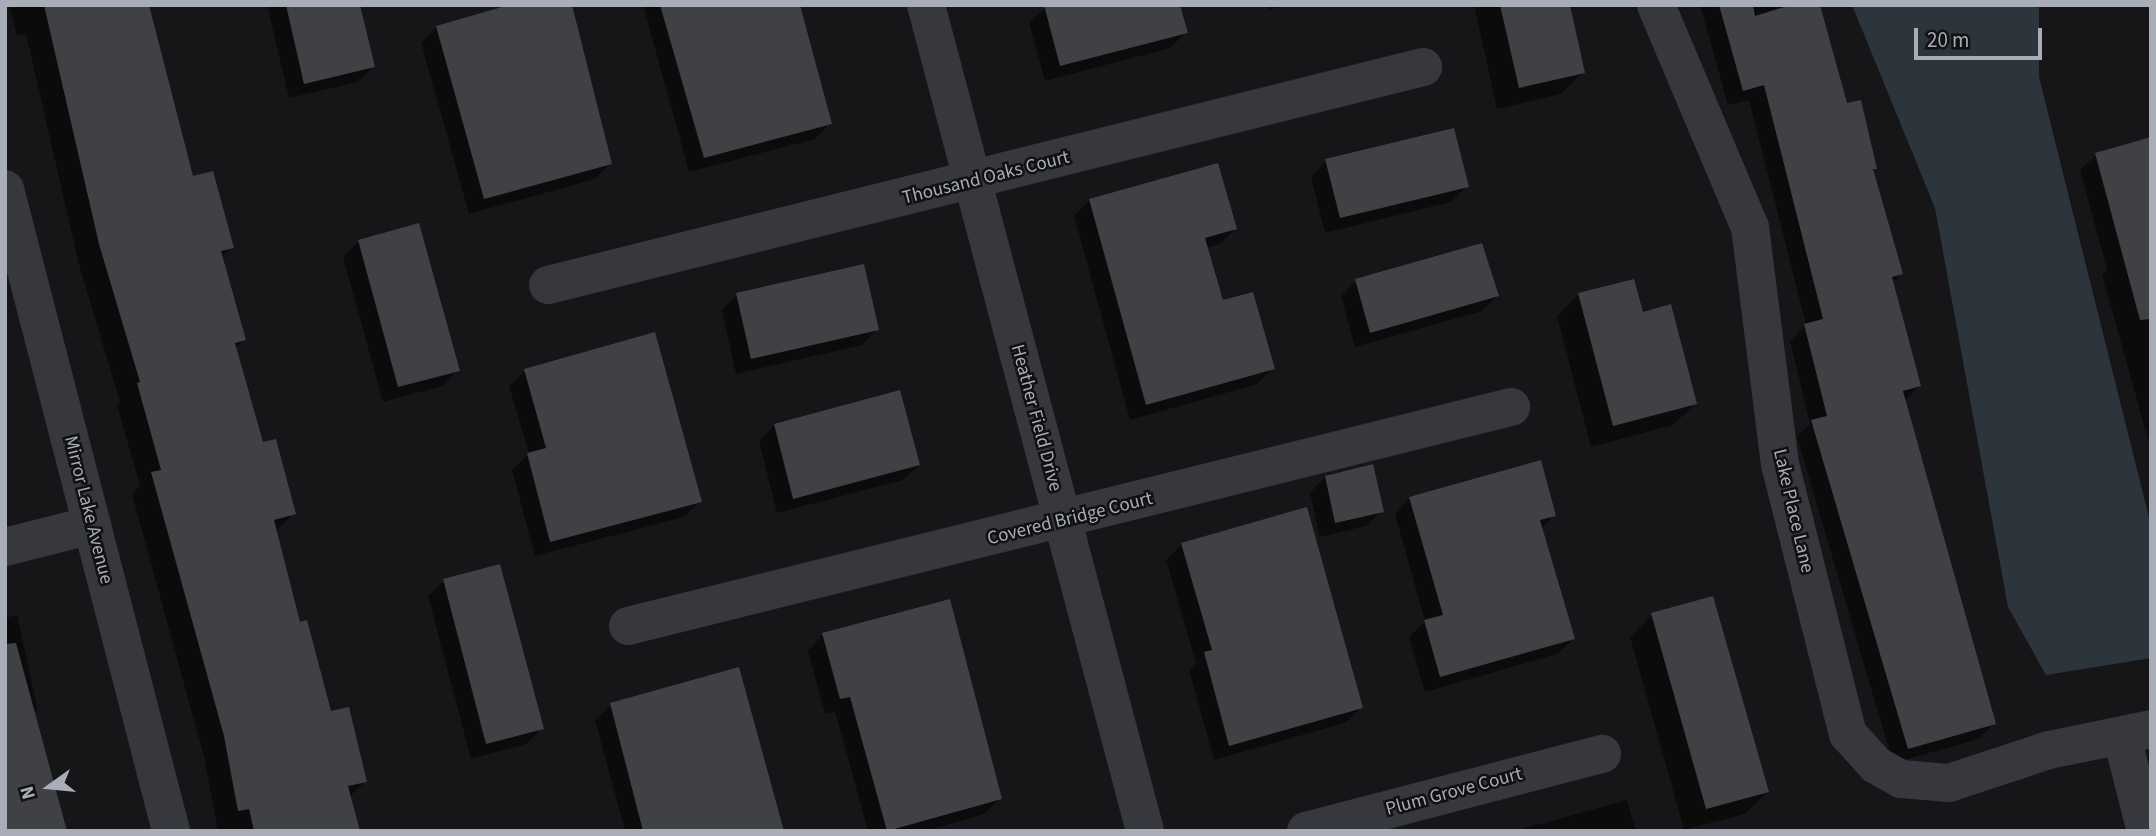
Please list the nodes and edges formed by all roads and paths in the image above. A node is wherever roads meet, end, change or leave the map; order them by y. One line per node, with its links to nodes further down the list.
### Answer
1 (926, 5): 4 (street, Heather Field Drive)
2 (1656, 5): 12 (street, Lake Place Lane)
3 (1423, 67): 4 (street, Thousand Oaks Court)
4 (973, 182): 6 (street, Thousand Oaks Court); 8 (street, Heather Field Drive)
5 (5, 189): 9 (street, Mirror Lake Avenue)
6 (548, 285)
7 (1511, 407): 8 (street, Covered Bridge Court)
8 (1063, 522): 11 (street, Covered Bridge Court); 16 (street, Heather Field Drive)
9 (92, 525): 10 (street); 15 (street, Mirror Lake Avenue)
10 (5, 547)
11 (628, 626)
12 (2136, 733): 14 (street, Lake Place Lane)
13 (1602, 754): 17 (street, Plum Grove Court)
14 (2144, 829)
15 (171, 831)
16 (1145, 831)
17 (1306, 831)

